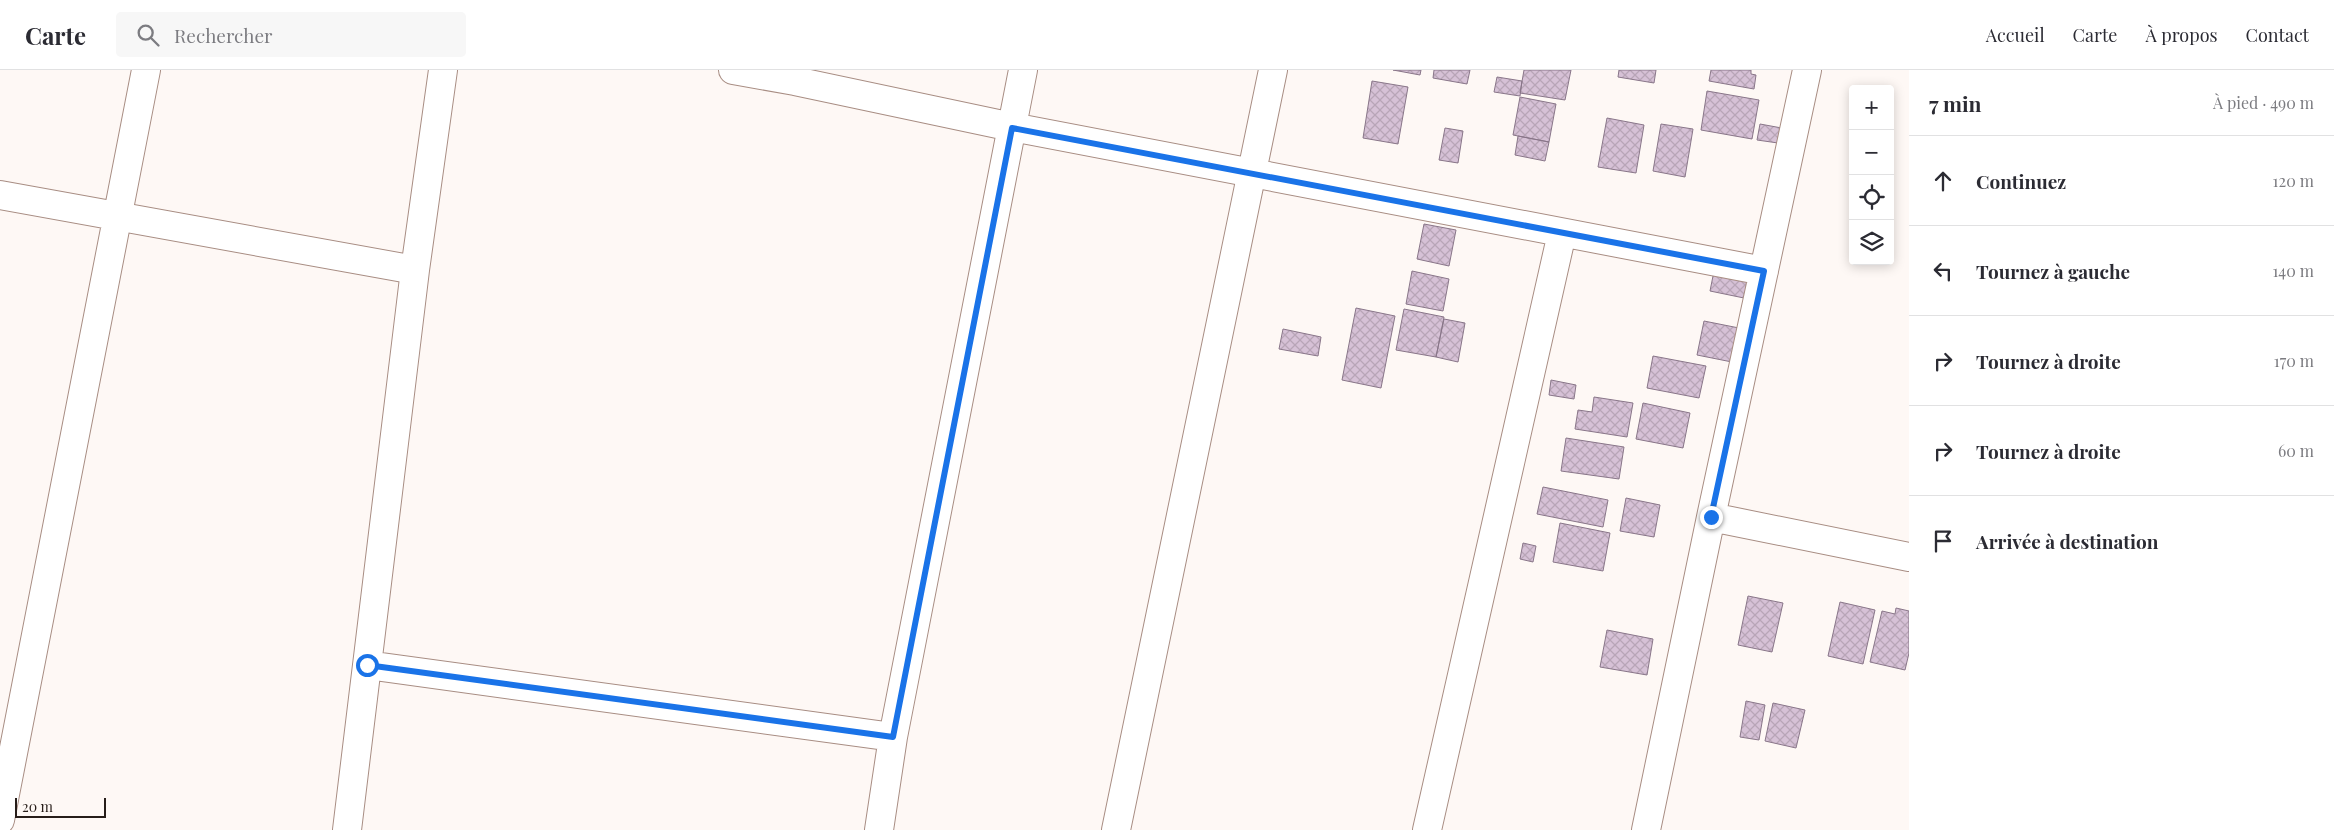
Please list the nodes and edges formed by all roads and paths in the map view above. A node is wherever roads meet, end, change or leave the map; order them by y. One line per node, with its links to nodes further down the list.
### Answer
1 (146, 70): 11 (street)
2 (443, 70): 13 (street)
3 (733, 70): 7 (street)
4 (1024, 70): 8 (street)
5 (1273, 70): 9 (street)
6 (1807, 70): 14 (street)
7 (796, 76): 8 (street)
8 (1012, 128): 9 (street); 18 (street)
9 (1252, 174): 12 (street); 22 (street)
10 (0, 195): 11 (street)
11 (118, 216): 13 (street); 19 (street)
12 (1562, 233): 14 (street); 23 (street)
13 (415, 270): 17 (street)
14 (1764, 271): 15 (street)
15 (1711, 517): 16 (street); 24 (street)
16 (1909, 557)
17 (367, 665): 18 (street); 20 (street)
18 (893, 737): 21 (street)
19 (0, 820)
20 (347, 830)
21 (879, 830)
22 (1116, 830)
23 (1427, 830)
24 (1646, 830)

